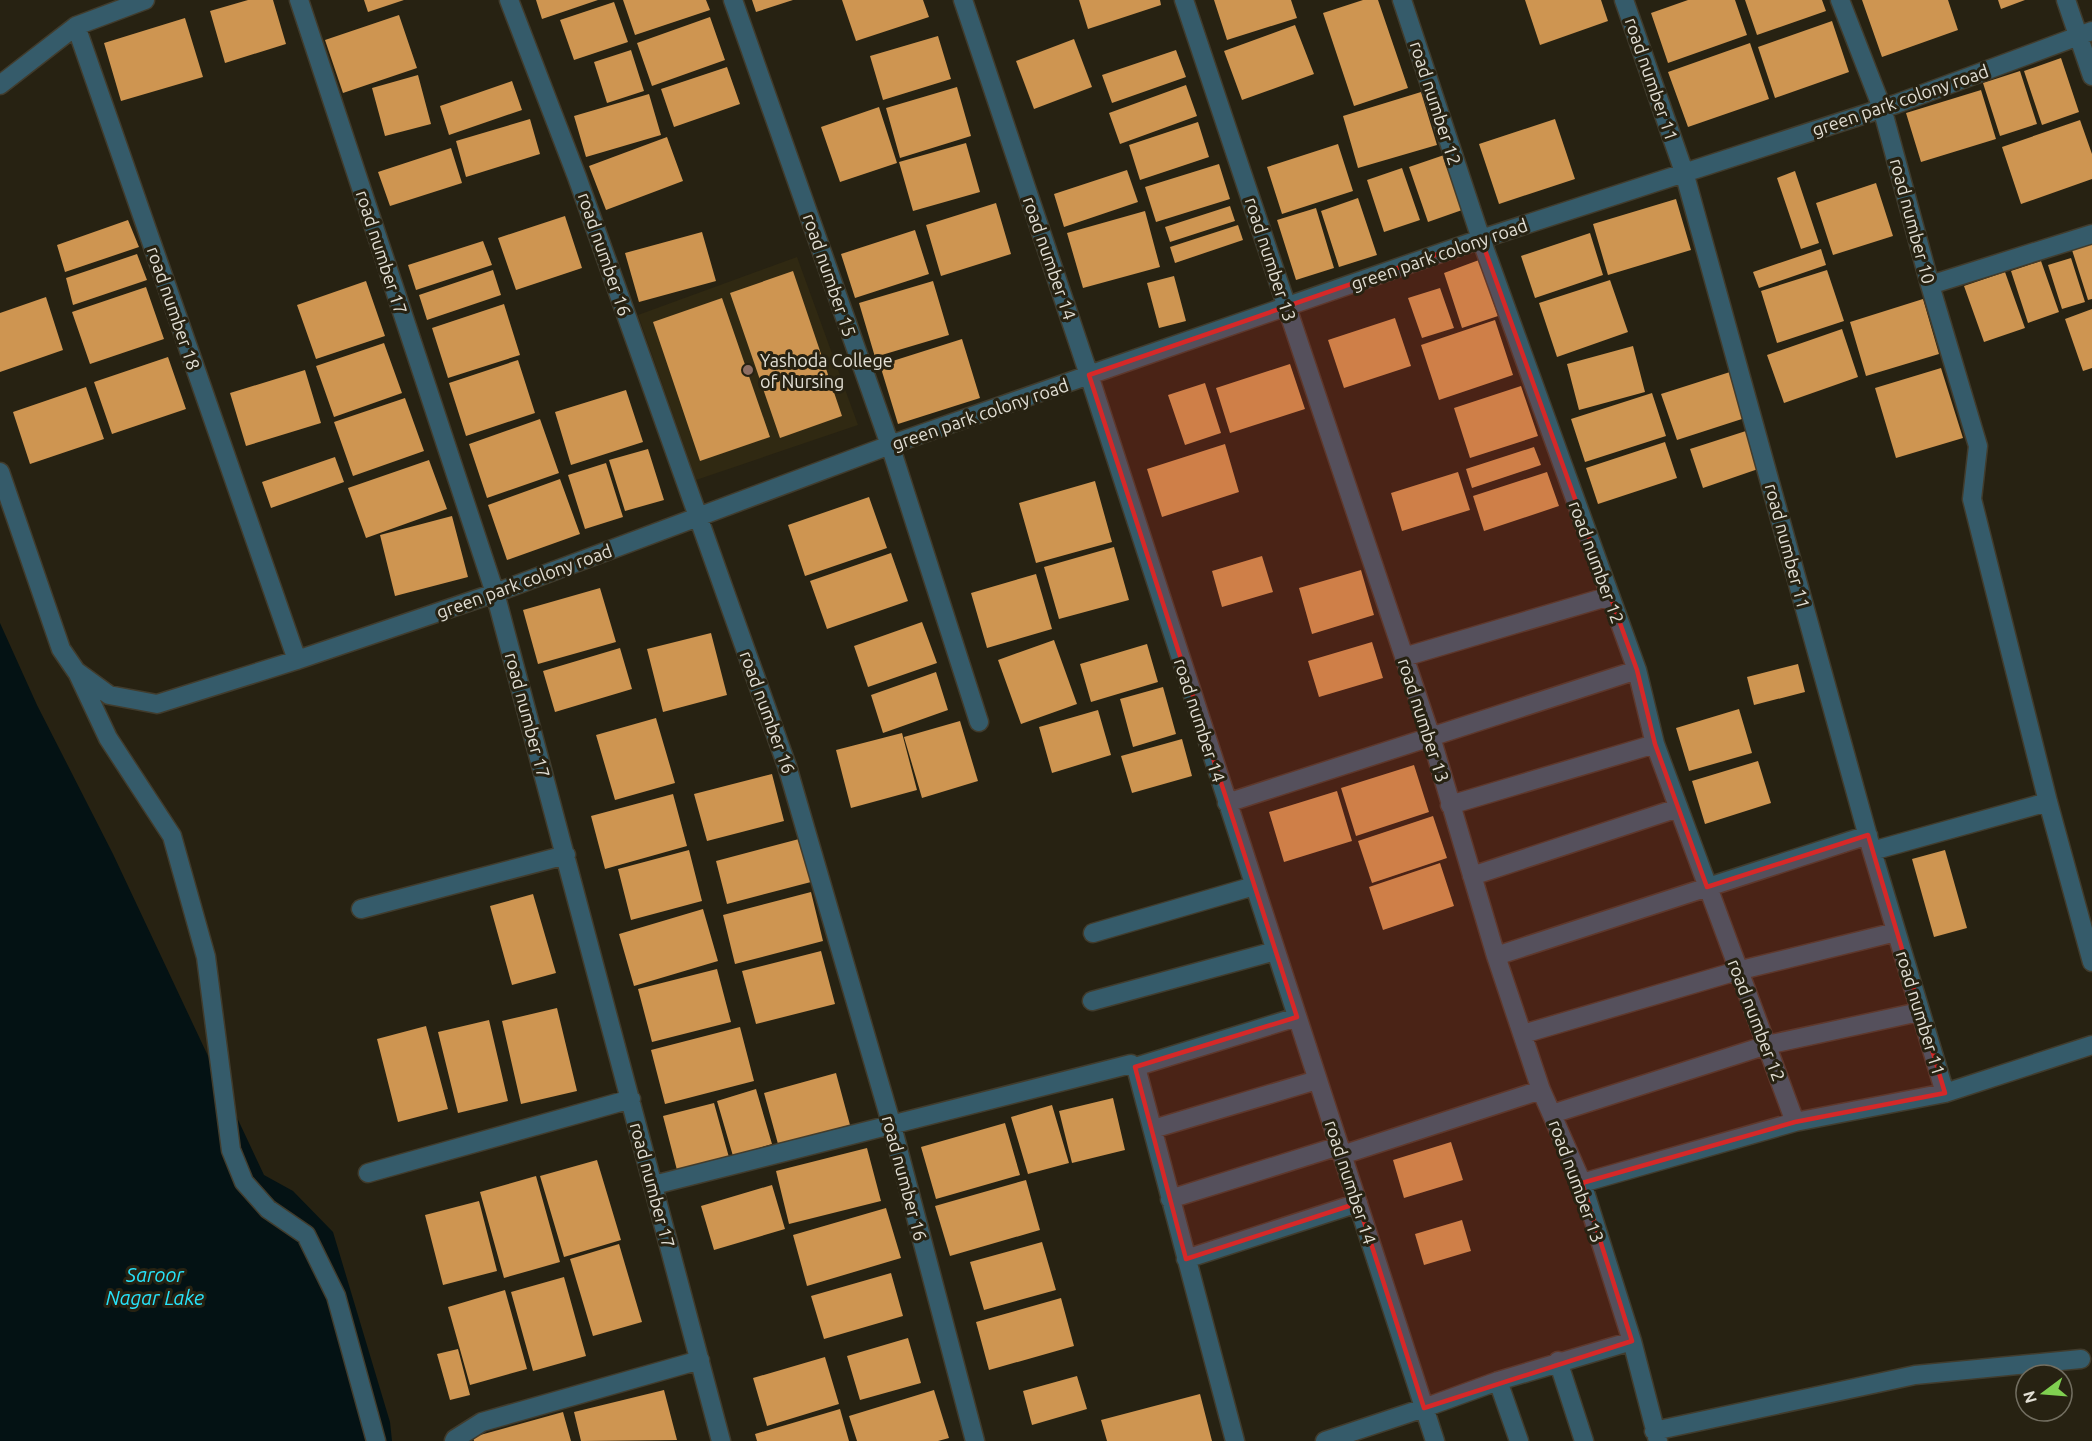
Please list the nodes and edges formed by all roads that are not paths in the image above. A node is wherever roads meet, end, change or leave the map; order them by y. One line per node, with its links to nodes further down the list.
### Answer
1 (145, 0): 11 (street)
2 (299, 0): 25 (street, road number 17)
3 (509, 0): 24 (street, road number 16)
4 (733, 0): 22 (street, road number 15)
5 (963, 0): 21 (street, road number 14)
6 (1184, 0): 20 (street, road number 13)
7 (1402, 0): 18 (street, road number 12)
8 (1624, 0): 16 (street, road number 11)
9 (1840, 0): 15 (street, road number 10)
10 (2066, 0): 12 (street)
11 (76, 26): 14 (street); 28 (street, road number 18)
12 (2085, 33): 13 (street); 15 (street, green park colony road)
13 (2092, 76)
14 (0, 85)
15 (1882, 108): 16 (street, green park colony road); 19 (street, road number 10)
16 (1684, 172): 18 (street, green park colony road); 38 (street, road number 11)
17 (2092, 234): 19 (street)
18 (1481, 239): 20 (street, green park colony road); 26 (street, road number 12)
19 (1930, 285): 34 (street, road number 10)
20 (1286, 306): 21 (street, green park colony road); 27 (street, road number 13)
21 (1089, 375): 22 (street, green park colony road); 35 (street, road number 14)
22 (890, 446): 24 (street, green park colony road); 31 (street, road number 15)
23 (0, 472): 30 (street, green park colony road)
24 (698, 519): 25 (street, green park colony road); 63 (street, road number 16)
25 (495, 593): 28 (street, green park colony road); 39 (street, road number 17)
26 (1610, 597): 27 (street); 29 (street, road number 12)
27 (1404, 657): 32 (street, road number 13)
28 (297, 660): 30 (street, green park colony road)
29 (1637, 670): 32 (street); 33 (street, road number 12)
30 (76, 671): 79 (street)
31 (980, 722)
32 (1431, 736): 35 (street); 36 (street, road number 13)
33 (1655, 744): 36 (street); 37 (street, road number 12)
34 (2048, 802): 38 (street); 48 (street)
35 (1227, 803): 41 (street, road number 14)
36 (1450, 805): 40 (street, road number 13)
37 (1678, 808): 40 (street); 42 (street, road number 12)
38 (1870, 843): 42 (street); 44 (street, road number 11)
39 (566, 855): 43 (street); 60 (street, road number 17)
40 (1472, 876): 47 (street, road number 13)
41 (1254, 886): 45 (street); 46 (street, road number 14)
42 (1707, 887): 47 (street); 49 (street, road number 12)
43 (362, 909)
44 (1896, 932): 49 (street); 51 (street, road number 11)
45 (1093, 933)
46 (1275, 951): 50 (street); 52 (street, road number 14)
47 (1496, 956): 53 (street, road number 13)
48 (2092, 962)
49 (1737, 971): 53 (street); 54 (street, road number 12)
50 (1092, 1001)
51 (1919, 1012): 54 (street); 59 (street, road number 11)
52 (1297, 1017): 56 (street); 57 (street, road number 14)
53 (1523, 1035): 58 (street, road number 13)
54 (1767, 1045): 61 (street); 62 (street, road number 12)
55 (2092, 1045): 59 (street)
56 (1135, 1066): 63 (street); 64 (street)
57 (1317, 1080): 64 (street); 65 (street, road number 14)
58 (1541, 1090): 61 (street, road number 13); 65 (street)
59 (1945, 1093): 62 (street)
60 (630, 1099): 66 (street); 68 (street, road number 17)
61 (1552, 1114): 67 (street, road number 13)
62 (1795, 1122): 67 (street)
63 (892, 1126): 68 (street); 82 (street, road number 16)
64 (1153, 1129): 69 (street)
65 (1341, 1150): 69 (street); 70 (street, road number 14)
66 (368, 1173)
67 (1581, 1183): 72 (street, road number 13)
68 (654, 1185): 74 (street, road number 17)
69 (1170, 1199): 71 (street)
70 (1358, 1203): 71 (street); 77 (street, road number 14)
71 (1186, 1259): 83 (street)
72 (1632, 1341): 75 (street); 78 (street, road number 13)
73 (2081, 1359): 78 (street)
74 (700, 1360): 80 (street); 81 (street, road number 17)
75 (1558, 1361): 76 (street); 87 (street)
76 (1498, 1381): 77 (street); 86 (street)
77 (1424, 1408): 84 (street); 85 (street, road number 14)
78 (1656, 1436)
79 (376, 1441)
80 (454, 1441)
81 (721, 1441)
82 (975, 1441)
83 (1235, 1441)
84 (1325, 1441)
85 (1435, 1441)
86 (1519, 1441)
87 (1584, 1441)

